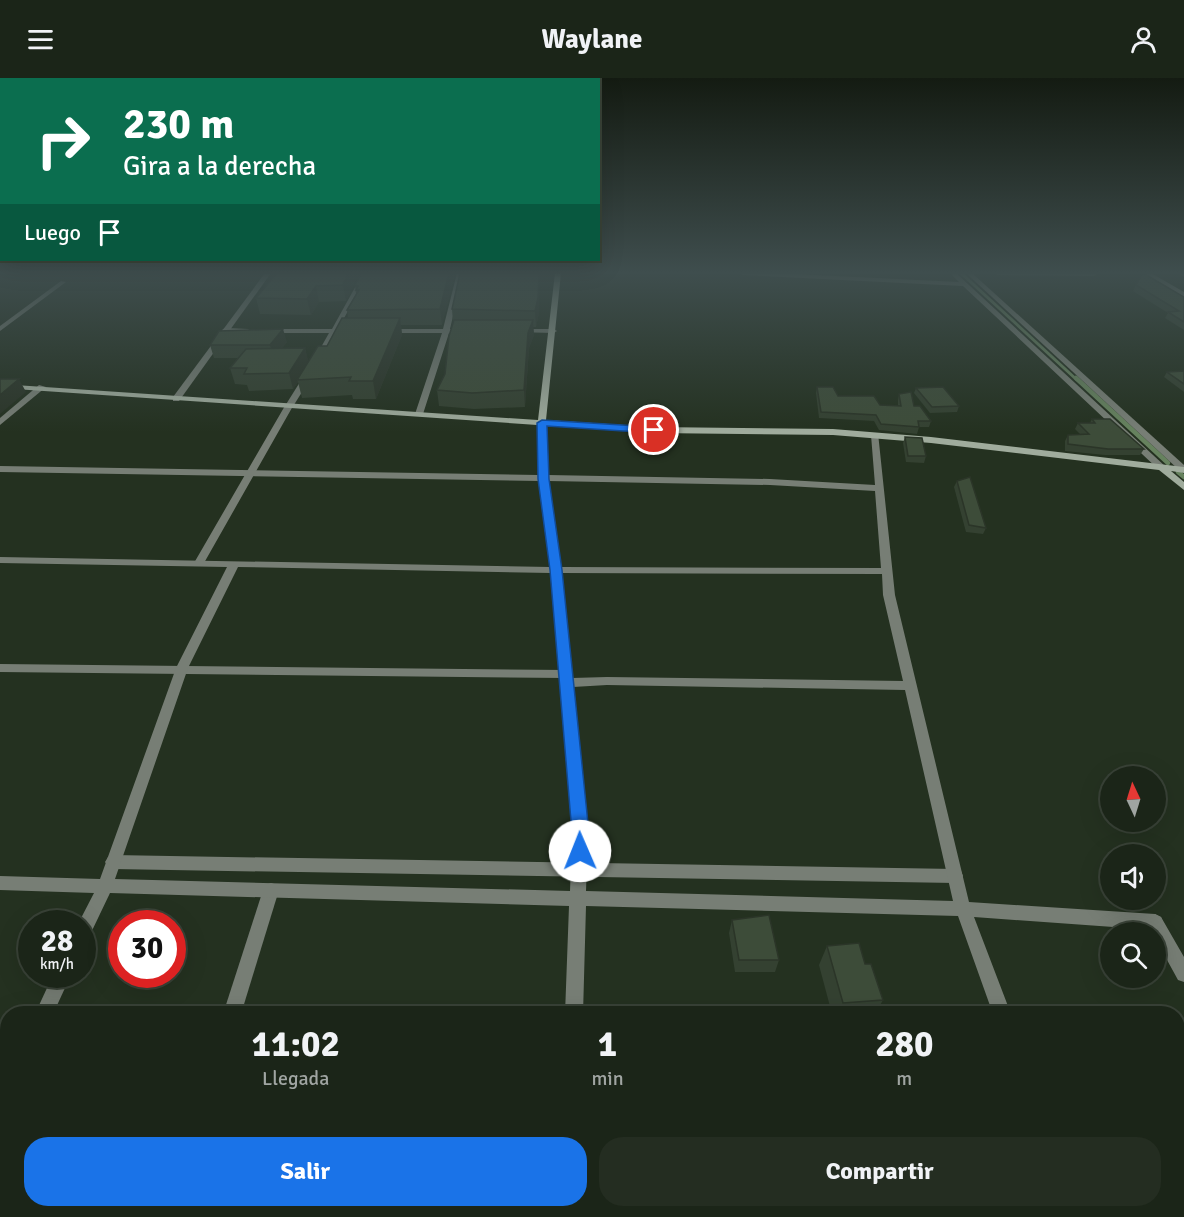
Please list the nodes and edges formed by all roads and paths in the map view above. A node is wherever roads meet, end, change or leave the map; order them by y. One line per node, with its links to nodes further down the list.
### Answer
1 (228, 326): 7 (street)
2 (339, 326): 8 (street)
3 (447, 326): 11 (street)
4 (554, 326): 14 (street)
5 (1010, 326): 23 (street)
6 (1027, 326): 25 (street)
7 (225, 330): 8 (street); 17 (street)
8 (336, 331): 9 (street); 18 (street)
9 (358, 331)
10 (380, 331): 11 (street)
11 (446, 331): 12 (street); 19 (street)
12 (470, 331)
13 (506, 331): 14 (street)
14 (554, 331): 21 (street)
15 (0, 386): 16 (street)
16 (42, 387): 17 (street); 20 (street)
17 (176, 399): 18 (street)
18 (289, 406): 19 (street); 26 (street)
19 (419, 414): 21 (street)
20 (0, 422)
21 (542, 423): 22 (street); 27 (street)
22 (874, 435): 23 (street); 29 (street)
23 (1161, 467): 25 (street); 28 (street)
24 (0, 469): 26 (street)
25 (1183, 469)
26 (251, 474): 27 (street); 31 (street)
27 (543, 479): 29 (street); 33 (street)
28 (1184, 487)
29 (878, 488): 34 (street)
30 (0, 560): 31 (street)
31 (200, 563): 32 (street)
32 (234, 564): 33 (street); 36 (street)
33 (556, 570): 34 (street); 37 (street)
34 (886, 571): 38 (street)
35 (0, 668): 36 (street)
36 (182, 668): 37 (street); 39 (street)
37 (566, 679): 38 (street); 40 (street)
38 (910, 686): 41 (street)
39 (113, 862): 40 (street); 43 (street)
40 (579, 869): 41 (street); 45 (street)
41 (955, 876): 46 (street)
42 (0, 883): 43 (street)
43 (105, 886): 44 (street); 47 (street)
44 (271, 890): 45 (street); 51 (street)
45 (578, 897): 46 (street); 52 (street)
46 (963, 909): 48 (street); 53 (street)
47 (93, 910)
48 (1184, 974)
49 (57, 988): 50 (street)
50 (48, 1006)
51 (235, 1006)
52 (574, 1006)
53 (999, 1006)

